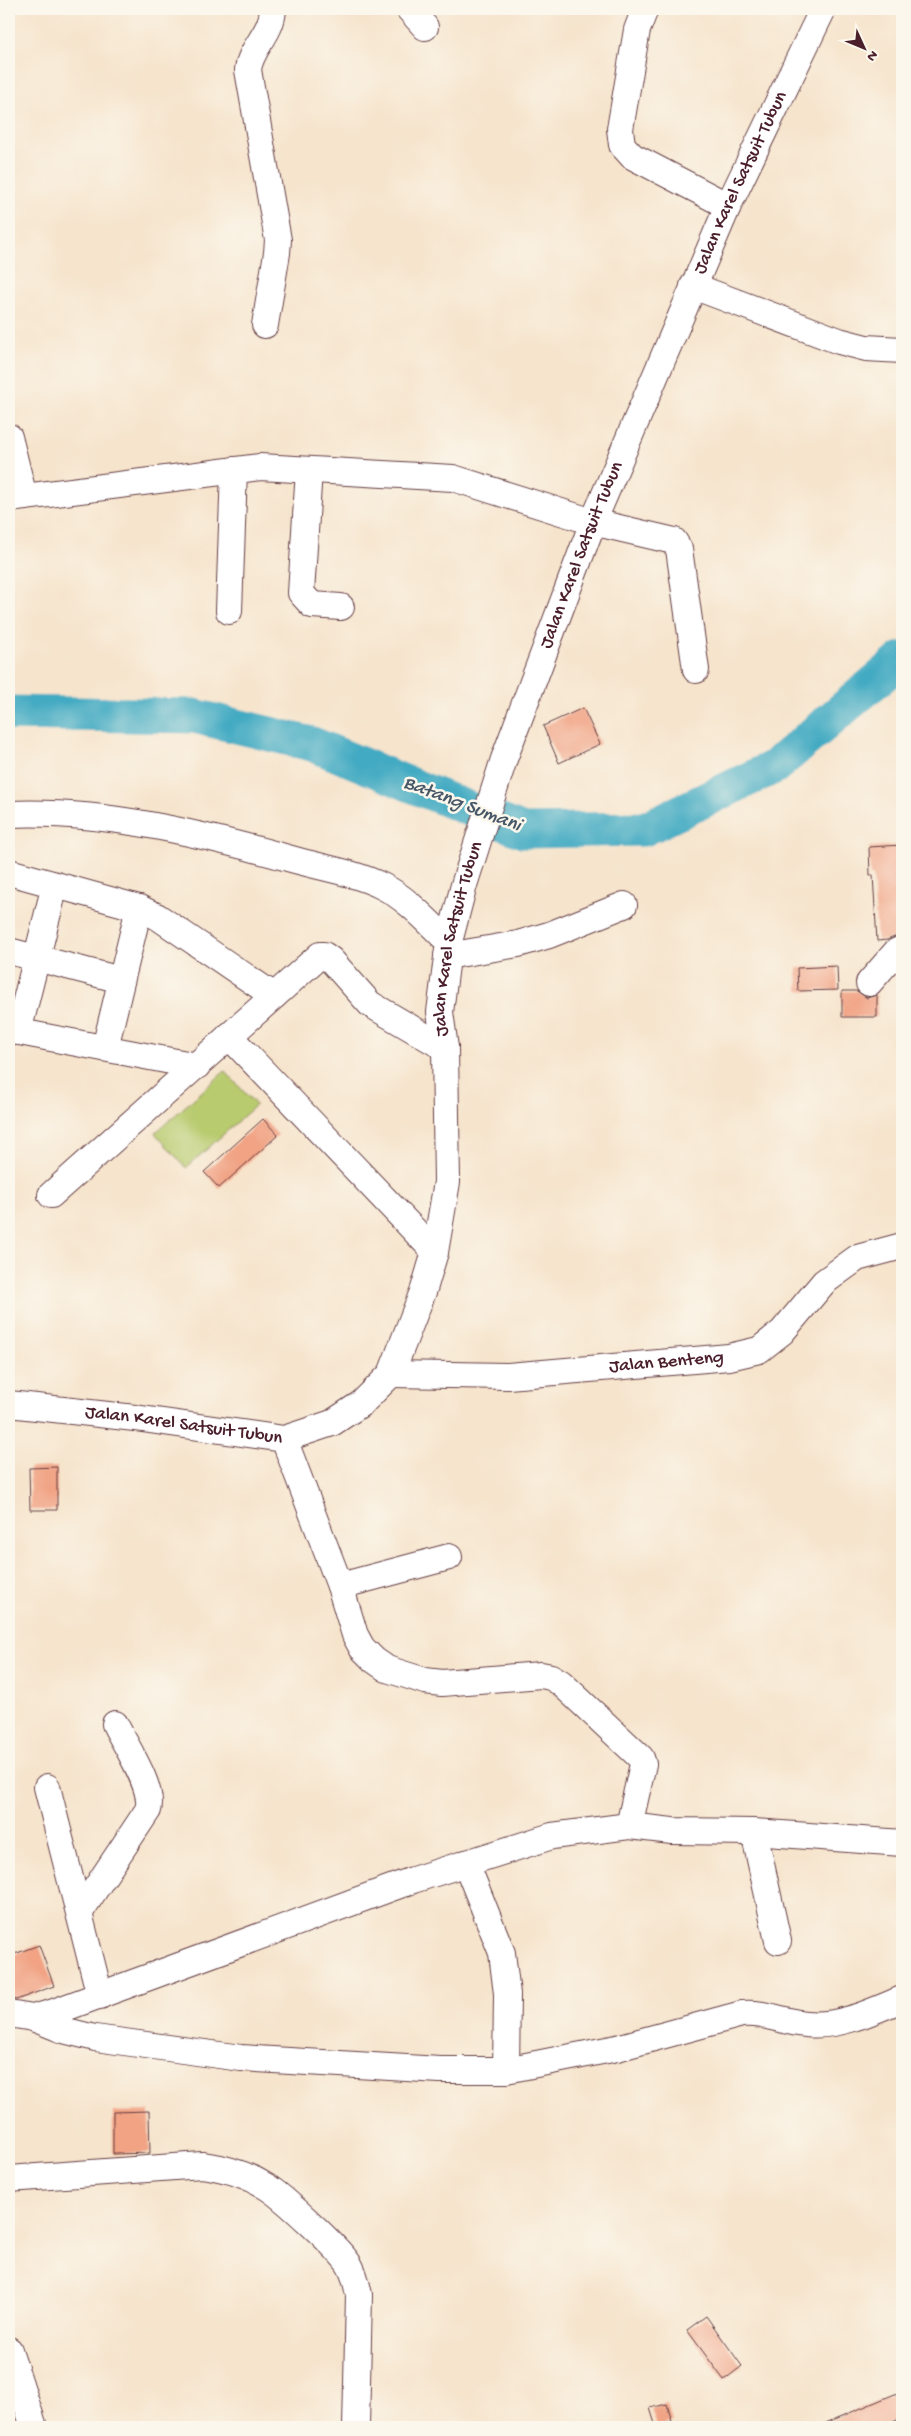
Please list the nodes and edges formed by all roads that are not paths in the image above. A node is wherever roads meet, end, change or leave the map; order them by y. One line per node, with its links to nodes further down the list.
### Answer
1 (273, 9): 6 (street)
2 (645, 9): 4 (street)
3 (823, 9): 4 (street, Jalan Karel Satsuit Tubun)
4 (728, 206): 5 (street, Jalan Karel Satsuit Tubun)
5 (693, 286): 7 (street); 12 (street, Jalan Karel Satsuit Tubun)
6 (265, 324)
7 (902, 350)
8 (9, 437): 11 (street)
9 (234, 470): 10 (street); 11 (street); 14 (street)
10 (309, 470): 12 (street); 13 (street)
11 (16, 498)
12 (593, 522): 15 (street); 22 (street, Jalan Karel Satsuit Tubun)
13 (341, 607)
14 (228, 611)
15 (696, 670)
16 (9, 814): 22 (street)
17 (9, 872): 18 (street)
18 (54, 885): 20 (street); 24 (street)
19 (624, 905): 22 (street)
20 (138, 908): 25 (street); 27 (street)
21 (902, 948): 26 (street)
22 (448, 949): 31 (street, Jalan Karel Satsuit Tubun)
23 (9, 951): 24 (street)
24 (37, 958): 25 (street); 28 (street)
25 (121, 980): 30 (street)
26 (869, 983)
27 (274, 996): 29 (street); 31 (street)
28 (13, 1031): 30 (street)
29 (229, 1036): 32 (street); 35 (street)
30 (105, 1048): 32 (street)
31 (445, 1048): 35 (street, Jalan Karel Satsuit Tubun)
32 (196, 1066): 33 (street)
33 (52, 1195)
34 (902, 1246): 36 (street, Jalan Benteng)
35 (435, 1252): 36 (street, Jalan Karel Satsuit Tubun)
36 (391, 1374): 38 (street, Jalan Karel Satsuit Tubun)
37 (9, 1404): 38 (street, Jalan Karel Satsuit Tubun)
38 (284, 1440): 40 (street)
39 (449, 1557): 40 (street)
40 (340, 1586): 43 (street)
41 (115, 1724): 47 (street)
42 (46, 1787): 47 (street)
43 (628, 1826): 44 (street); 46 (street)
44 (754, 1832): 45 (street); 48 (street)
45 (902, 1843)
46 (466, 1863): 49 (street); 52 (street)
47 (80, 1912): 49 (street)
48 (778, 1941)
49 (100, 1996): 51 (street)
50 (902, 1999): 52 (street)
51 (21, 2016): 52 (street)
52 (506, 2070)
53 (9, 2179): 56 (street)
54 (9, 2350): 55 (street)
55 (34, 2427)
56 (356, 2427)

